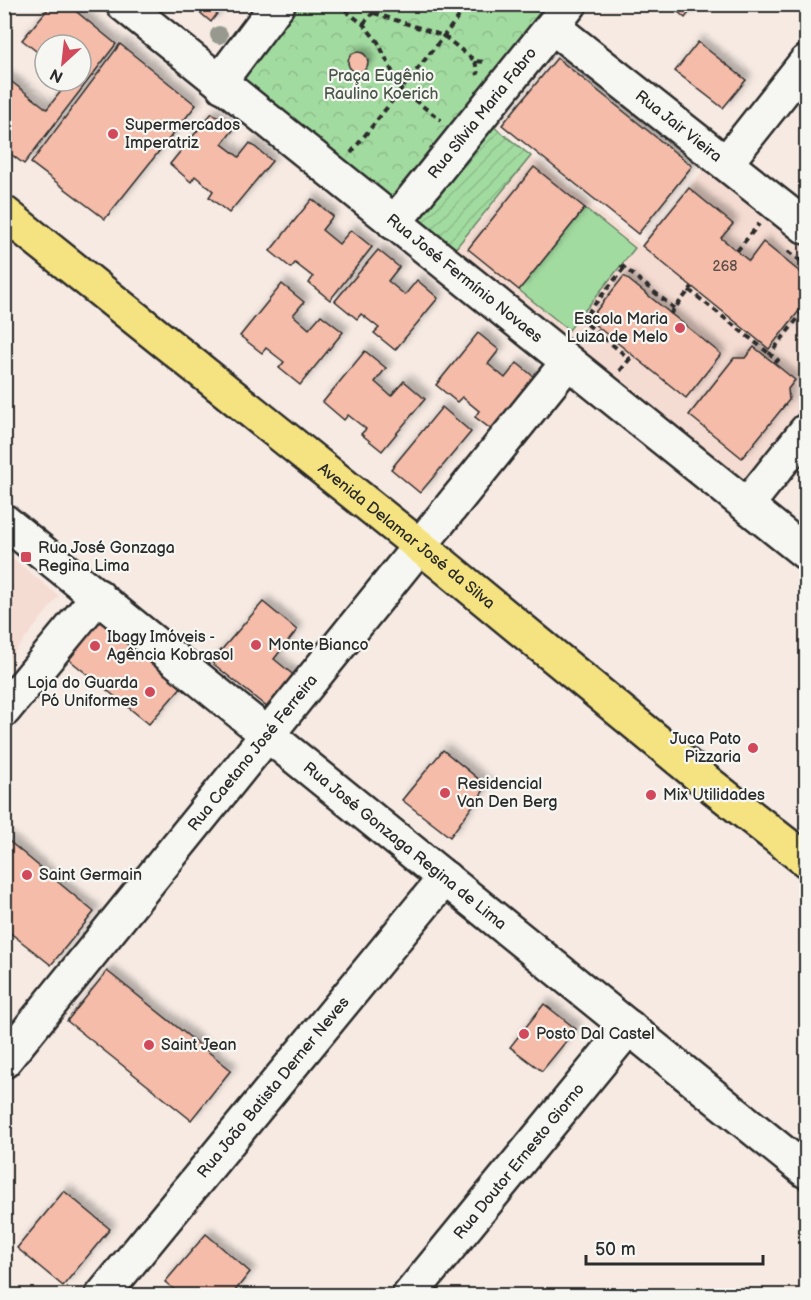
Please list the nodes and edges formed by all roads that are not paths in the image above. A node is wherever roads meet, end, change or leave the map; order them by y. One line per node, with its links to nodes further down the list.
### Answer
1 (123, 4): 5 (street, Rua José Fermínio Novaes)
2 (278, 4): 5 (street)
3 (561, 16): 6 (street, Rua Jair Vieira); 8 (street, Rua Sílvia Maria Fabro)
4 (807, 62): 6 (street)
5 (221, 79): 8 (street, Rua José Fermínio Novaes)
6 (726, 163): 9 (street, Rua Jair Vieira)
7 (4, 213): 14 (main road, Avenida Delamar José da Silva)
8 (394, 223): 10 (street, Rua José Fermínio Novaes)
9 (807, 227)
10 (568, 362): 12 (street, Rua José Fermínio Novaes); 14 (street, Rua Caetano José Ferreira)
11 (807, 431): 12 (street)
12 (747, 505): 15 (street, Rua José Fermínio Novaes)
13 (4, 521): 16 (street, Rua José Gonzaga Regina de Lima)
14 (419, 545): 18 (street, Rua Caetano José Ferreira); 19 (main road, Avenida Delamar José da Silva)
15 (807, 553)
16 (98, 596): 17 (street); 18 (street, Rua José Gonzaga Regina de Lima)
17 (4, 710)
18 (267, 734): 20 (street, Rua José Gonzaga Regina de Lima); 22 (street, Rua Caetano José Ferreira)
19 (807, 860)
20 (445, 878): 21 (street, Rua José Gonzaga Regina de Lima); 24 (street, Rua João Batista Derner Neves)
21 (629, 1027): 23 (street, Rua José Gonzaga Regina de Lima); 25 (street, Rua Doutor Ernesto Giorno)
22 (4, 1061)
23 (802, 1157)
24 (102, 1296)
25 (409, 1296)

